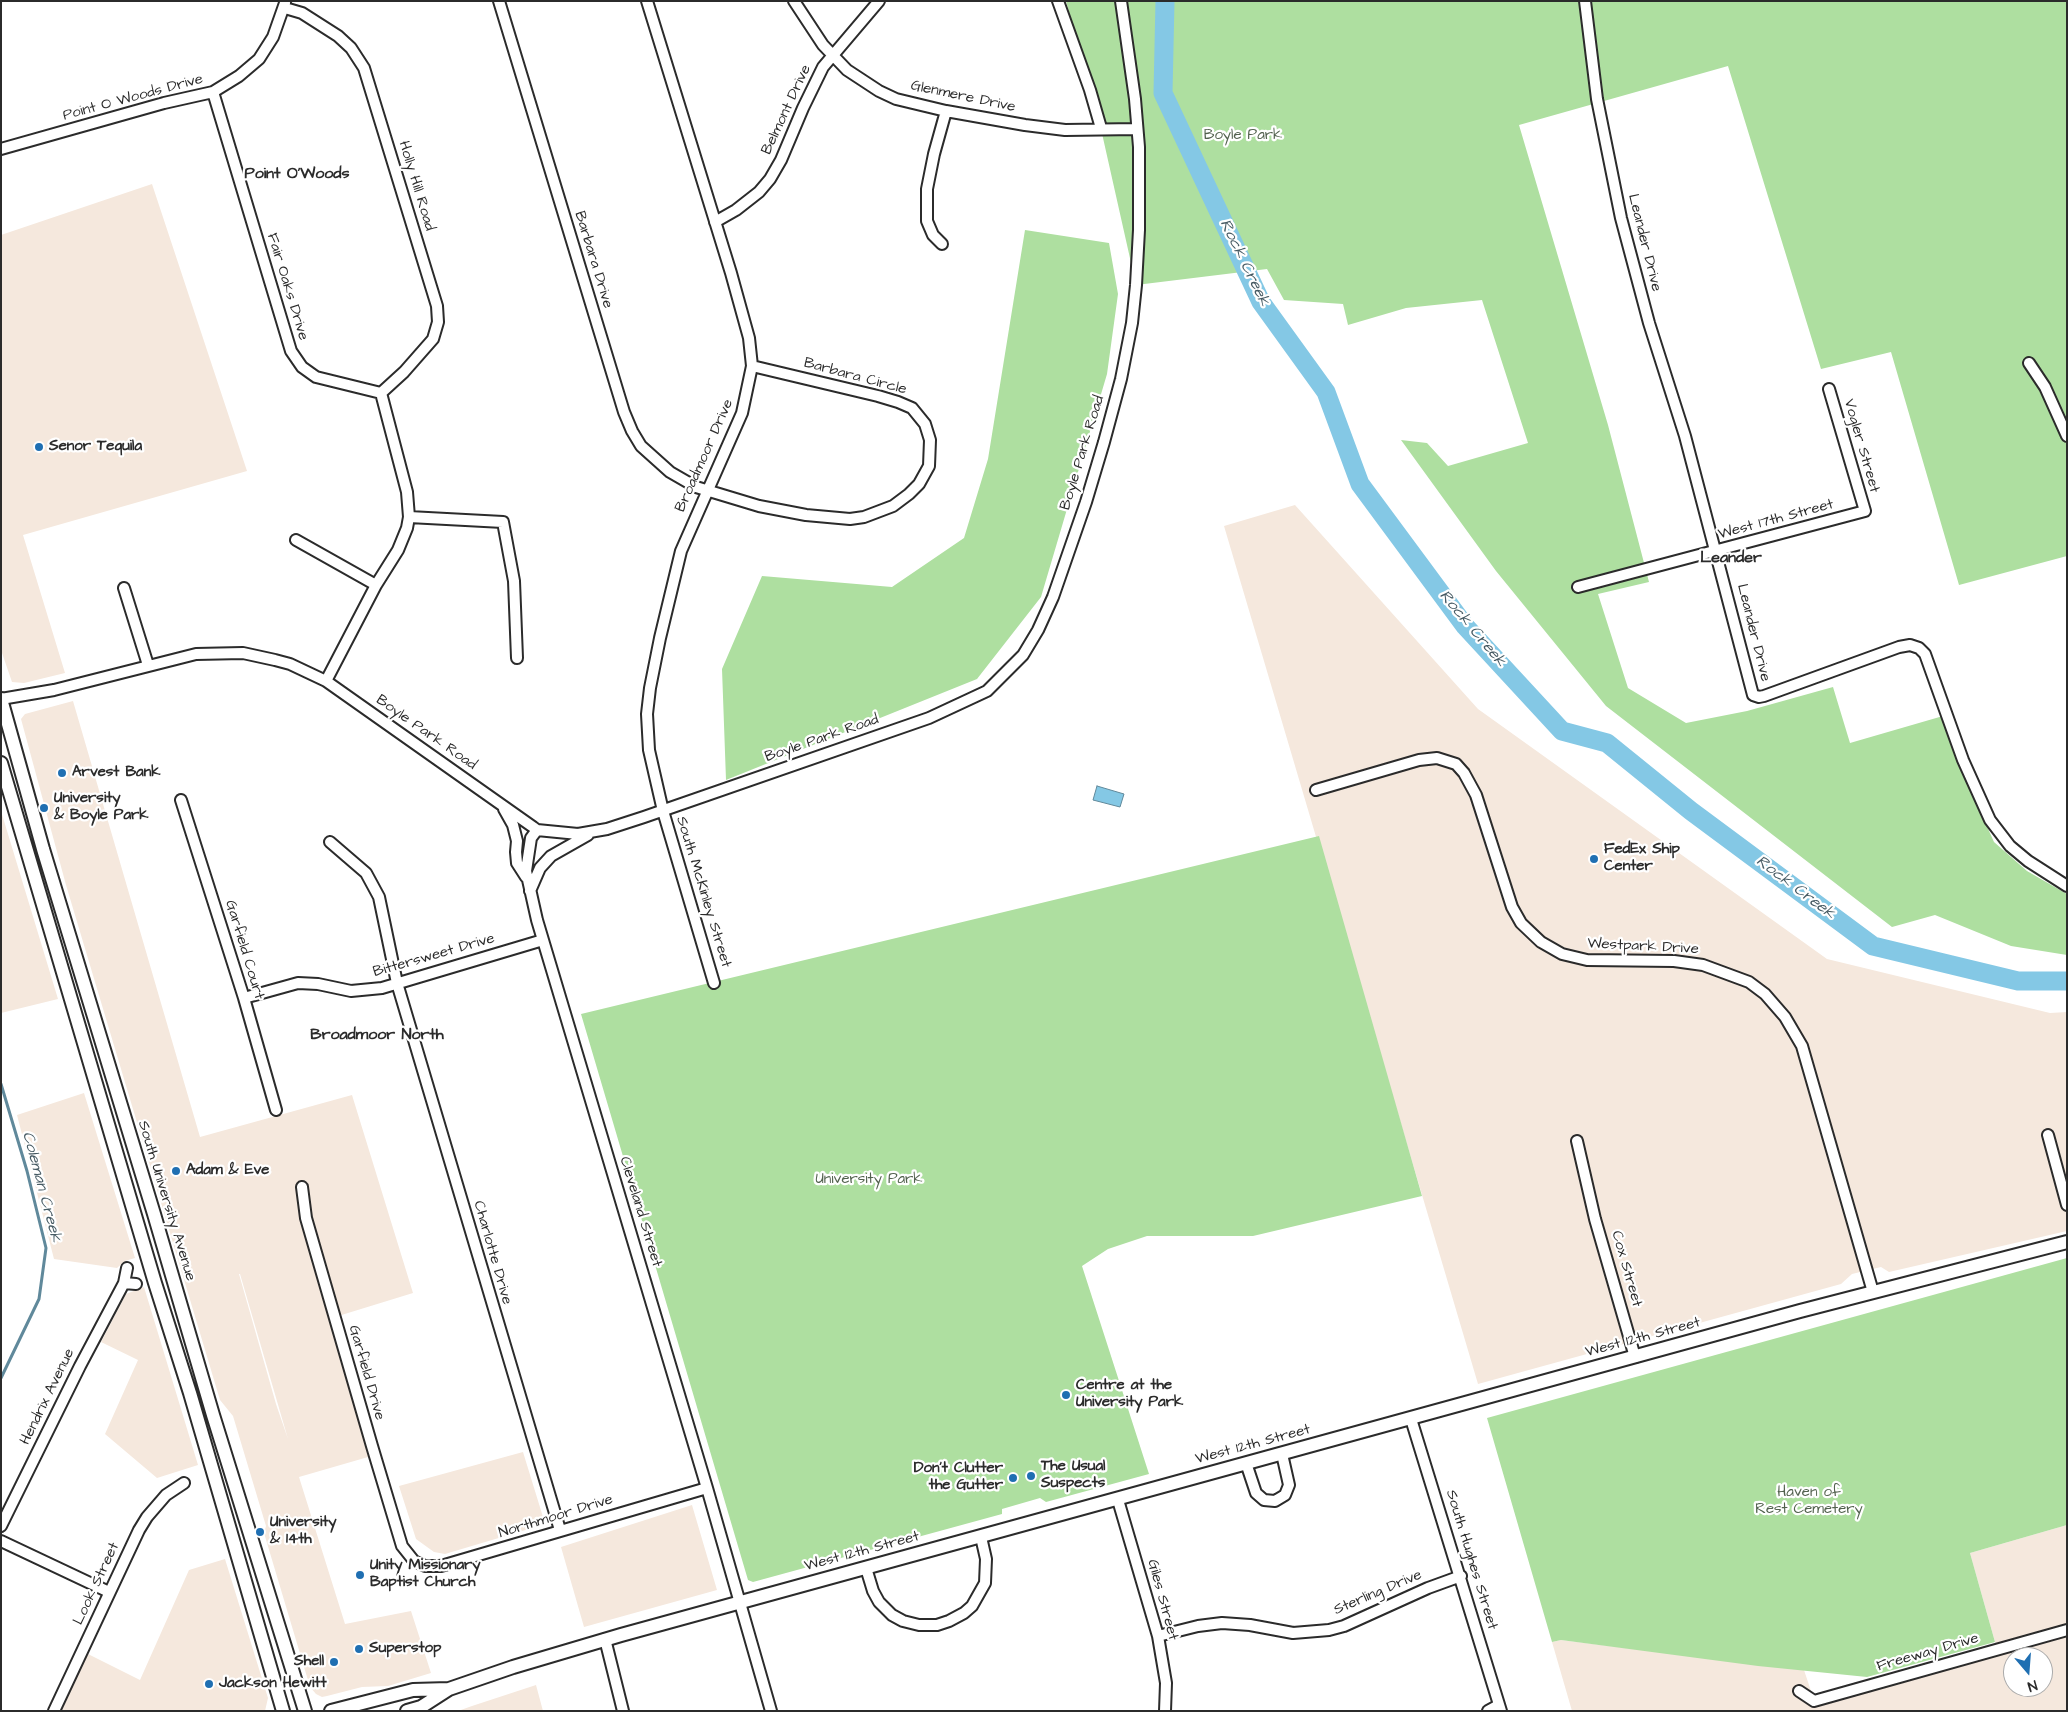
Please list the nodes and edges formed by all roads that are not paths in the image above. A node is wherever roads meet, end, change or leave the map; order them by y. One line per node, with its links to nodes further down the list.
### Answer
1 (499, 1): 22 (street, Barbara Drive)
2 (647, 1): 15 (street, Broadmoor Drive)
3 (794, 1): 9 (street, Glenmere Drive)
4 (879, 1): 9 (street, Belmont Drive)
5 (1058, 1): 12 (street)
6 (1121, 1): 13 (street, Boyle Park Road)
7 (1585, 1): 26 (street, Leander Drive)
8 (285, 4): 10 (street, Point O Woods Drive); 20 (street, Holly Hill Road)
9 (833, 56): 11 (street, Glenmere Drive); 15 (street, Belmont Drive)
10 (212, 92): 14 (street, Point O Woods Drive); 20 (street, Fair Oaks Drive)
11 (946, 111): 12 (street, Glenmere Drive); 16 (street)
12 (1101, 128): 13 (street, Glenmere Drive)
13 (1137, 129): 38 (street, Boyle Park Road)
14 (1, 149)
15 (715, 222): 18 (street, Broadmoor Drive)
16 (942, 244)
17 (2029, 362): 21 (street)
18 (752, 366): 22 (street, Broadmoor Drive); 22 (street, Barbara Circle)
19 (1829, 389): 23 (street, Vogler Street)
20 (381, 393): 24 (street)
21 (2067, 436)
22 (708, 491): 38 (street, Broadmoor Drive)
23 (1865, 511): 26 (street, West 17th Street)
24 (409, 517): 27 (street); 30 (street)
25 (296, 540): 27 (street)
26 (1717, 551): 28 (street, West 17th Street); 43 (street, Leander Drive)
27 (376, 585): 32 (street)
28 (1578, 587)
29 (124, 588): 31 (street)
30 (517, 658)
31 (148, 665): 32 (street, Boyle Park Road); 33 (street, Boyle Park Road)
32 (326, 681): 37 (street, Boyle Park Road)
33 (1, 699): 83 (main road, South University Avenue)
34 (1, 763): 82 (main road)
35 (1316, 790): 58 (street, Westpark Drive)
36 (181, 800): 48 (street, Garfield Court)
37 (501, 803): 39 (street, Boyle Park Road); 42 (street)
38 (663, 811): 40 (street, Boyle Park Road); 47 (street, South McKinley Street)
39 (537, 830): 40 (street, Boyle Park Road); 42 (street, Cleveland Street)
40 (593, 833): 44 (street)
41 (330, 842): 46 (street, Charlotte Drive)
42 (526, 877): 44 (street, Cleveland Street)
43 (2067, 886)
44 (530, 891): 45 (street, Cleveland Street)
45 (543, 940): 46 (street, Bittersweet Drive); 64 (street, Cleveland Street)
46 (397, 983): 48 (street, Bittersweet Drive); 67 (street, Charlotte Drive)
47 (714, 983)
48 (244, 998): 49 (street, Garfield Court)
49 (276, 1110)
50 (2048, 1135): 53 (street)
51 (1577, 1141): 59 (street, Cox Street)
52 (302, 1188): 70 (street, Garfield Drive)
53 (2067, 1205)
54 (2067, 1242): 58 (main road, West 12th Street)
55 (127, 1268): 56 (street, Hendrix Avenue)
56 (124, 1282): 57 (street); 66 (street, Hendrix Avenue)
57 (136, 1284)
58 (1873, 1292): 59 (main road, West 12th Street)
59 (1635, 1357): 60 (main road, West 12th Street)
60 (1411, 1419): 61 (main road, West 12th Street); 72 (street, South Hughes Street)
61 (1282, 1454): 62 (main road, West 12th Street); 62 (street)
62 (1246, 1464): 65 (main road, West 12th Street)
63 (184, 1483): 73 (street, Look Street)
64 (707, 1488): 67 (street, Northmoor Drive); 74 (street, Cleveland Street)
65 (1118, 1500): 68 (main road, West 12th Street); 76 (street, Giles Street)
66 (1, 1526)
67 (560, 1530): 70 (street, Northmoor Drive)
68 (981, 1537): 71 (main road, West 12th Street); 71 (street)
69 (1, 1541): 73 (street)
70 (414, 1561)
71 (866, 1568): 74 (main road, West 12th Street)
72 (1461, 1576): 76 (street, Sterling Drive); 80 (street, South Hughes Street)
73 (109, 1592): 81 (street, Look Street)
74 (740, 1603): 77 (main road, West 12th Street); 87 (street, Cleveland Street)
75 (2067, 1630): 79 (street, Freeway Drive)
76 (1158, 1636): 88 (street, Giles Street)
77 (605, 1639): 78 (main road, West 12th Street); 86 (street)
78 (450, 1688): 84 (main road, West 12th Street); 85 (main road, West 12th Street)
79 (1799, 1691)
80 (1500, 1708): 89 (street)
81 (54, 1711)
82 (283, 1711)
83 (305, 1711)
84 (331, 1711)
85 (407, 1711)
86 (623, 1711)
87 (771, 1711)
88 (1165, 1711)
89 (1488, 1711)

